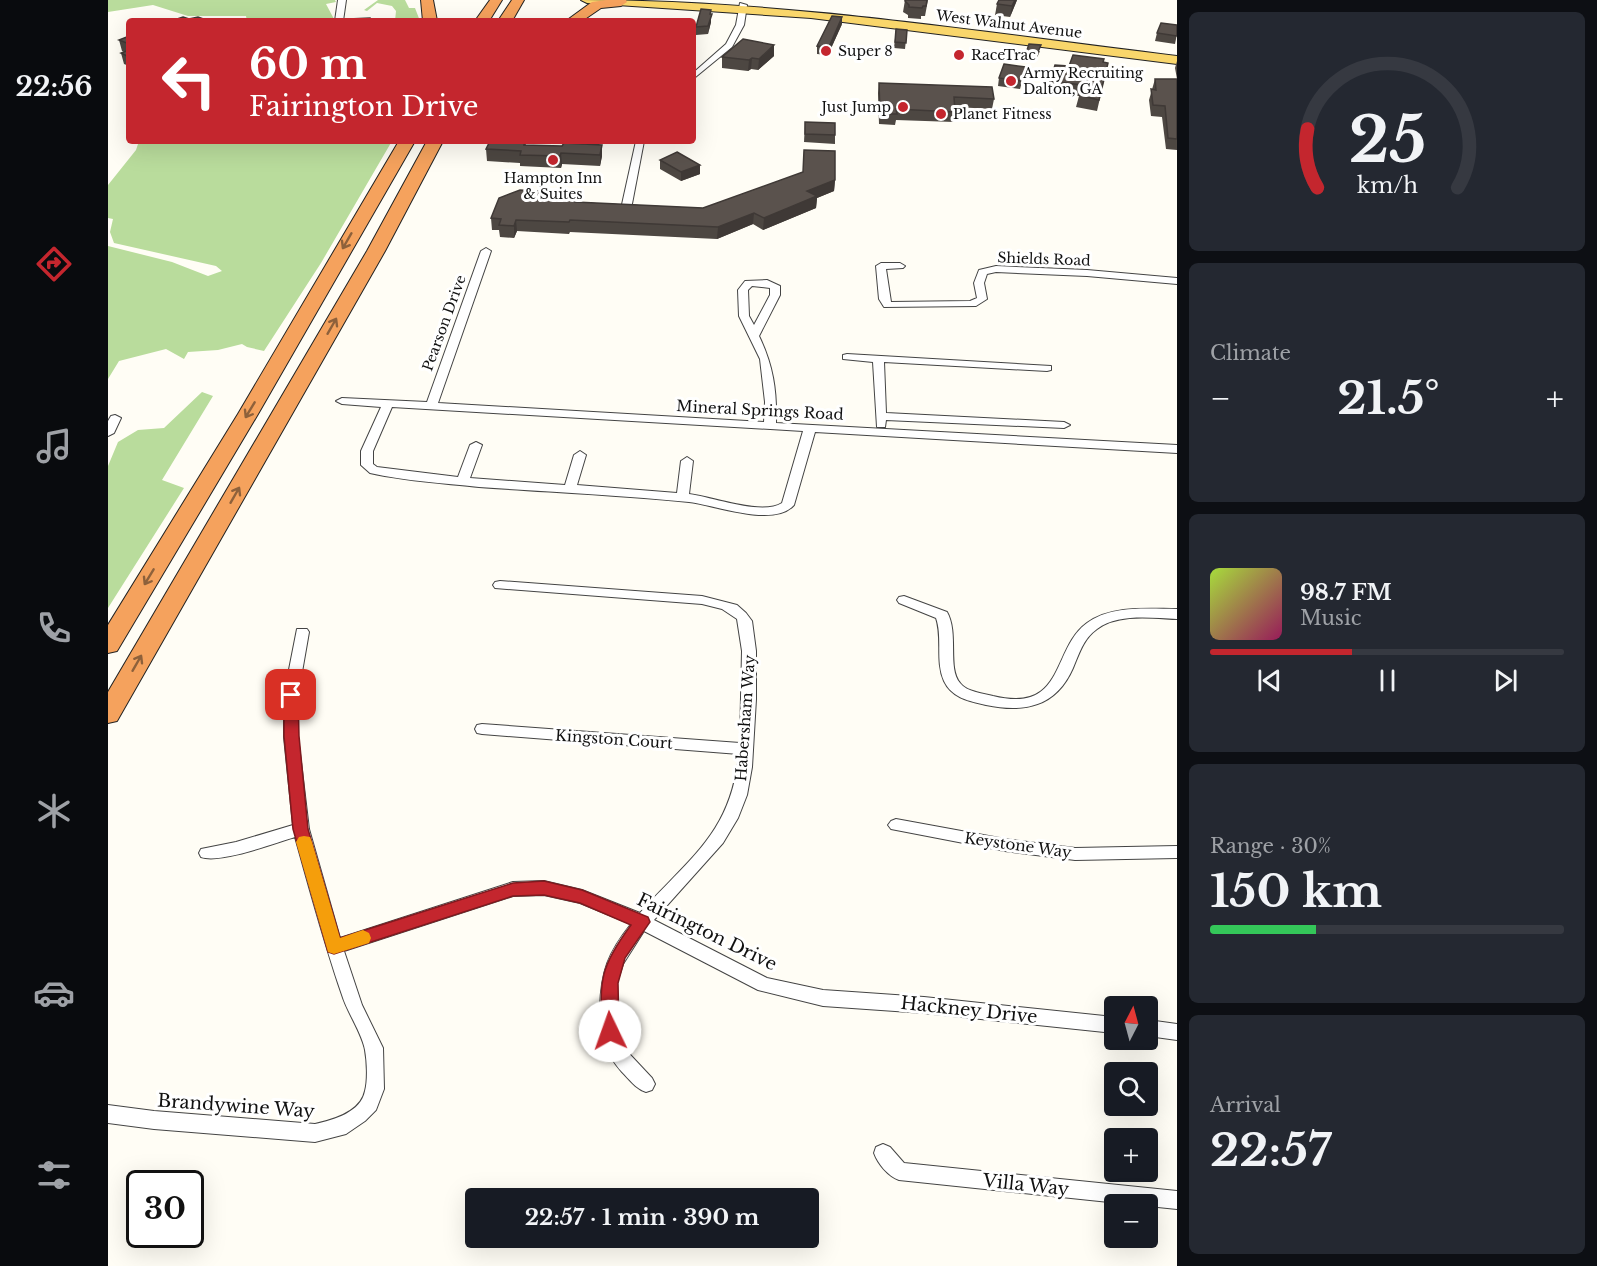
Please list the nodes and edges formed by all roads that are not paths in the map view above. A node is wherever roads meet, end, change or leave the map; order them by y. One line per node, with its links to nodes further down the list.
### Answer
1 (342, 0): 9 (street)
2 (427, 0): 10 (highway)
3 (496, 0): 11 (highway)
4 (518, 0): 12 (highway)
5 (663, 0): 8 (main road, West Walnut Avenue)
6 (592, 2): 7 (highway); 13 (highway)
7 (621, 2): 8 (main road, West Walnut Avenue)
8 (742, 8): 14 (main road, West Walnut Avenue); 15 (street)
9 (339, 18)
10 (430, 18)
11 (484, 18)
12 (507, 18)
13 (576, 18)
14 (1177, 58)
15 (696, 74)
16 (396, 144): 20 (highway)
17 (405, 144): 20 (highway)
18 (433, 144): 53 (highway, one-way to 18)
19 (639, 144): 21 (street)
20 (376, 190): 52 (highway, one-way to 52)
21 (626, 209)
22 (486, 251): 31 (street, Pearson Drive)
23 (900, 266): 24 (street, Shields Road)
24 (1177, 281)
25 (753, 337): 25 (street); 35 (street)
26 (847, 357): 27 (street)
27 (878, 358): 28 (street); 32 (street)
28 (1047, 368)
29 (342, 400): 30 (street, Mineral Springs Road)
30 (388, 403): 31 (street, Mineral Springs Road); 45 (street)
31 (431, 406): 35 (street, Mineral Springs Road)
32 (881, 416): 34 (street); 38 (street)
33 (115, 418): 39 (street)
34 (1016, 423): 36 (street); 40 (street)
35 (770, 425): 37 (street, Mineral Springs Road)
36 (1064, 425)
37 (810, 428): 38 (street, Mineral Springs Road); 47 (street)
38 (882, 432): 40 (street, Mineral Springs Road)
39 (108, 433)
40 (1017, 440): 42 (street, Mineral Springs Road)
41 (476, 445): 45 (street)
42 (1177, 449)
43 (580, 455): 46 (street)
44 (687, 461): 47 (street)
45 (463, 480): 46 (street)
46 (570, 489): 47 (street)
47 (682, 498)
48 (500, 585): 55 (street, Habersham Way)
49 (904, 600): 50 (street)
50 (1177, 614)
51 (302, 632): 57 (street, Brandywine Way)
52 (108, 645)
53 (108, 714)
54 (482, 729): 55 (street, Kingston Court)
55 (746, 749): 60 (street, Habersham Way)
56 (897, 825): 58 (street, Keystone Way)
57 (301, 829): 59 (street); 61 (street, Brandywine Way)
58 (1177, 852)
59 (207, 853)
60 (642, 922): 61 (street, Fairington Drive); 62 (street, Fairington Drive); 66 (street, Habersham Way)
61 (334, 947): 67 (street, Brandywine Way)
62 (823, 998): 63 (street, Hackney Drive)
63 (1104, 1024)
64 (1158, 1029): 65 (street)
65 (1177, 1032)
66 (645, 1084)
67 (108, 1114)
68 (884, 1154): 69 (street, Villa Way)
69 (1177, 1200)

